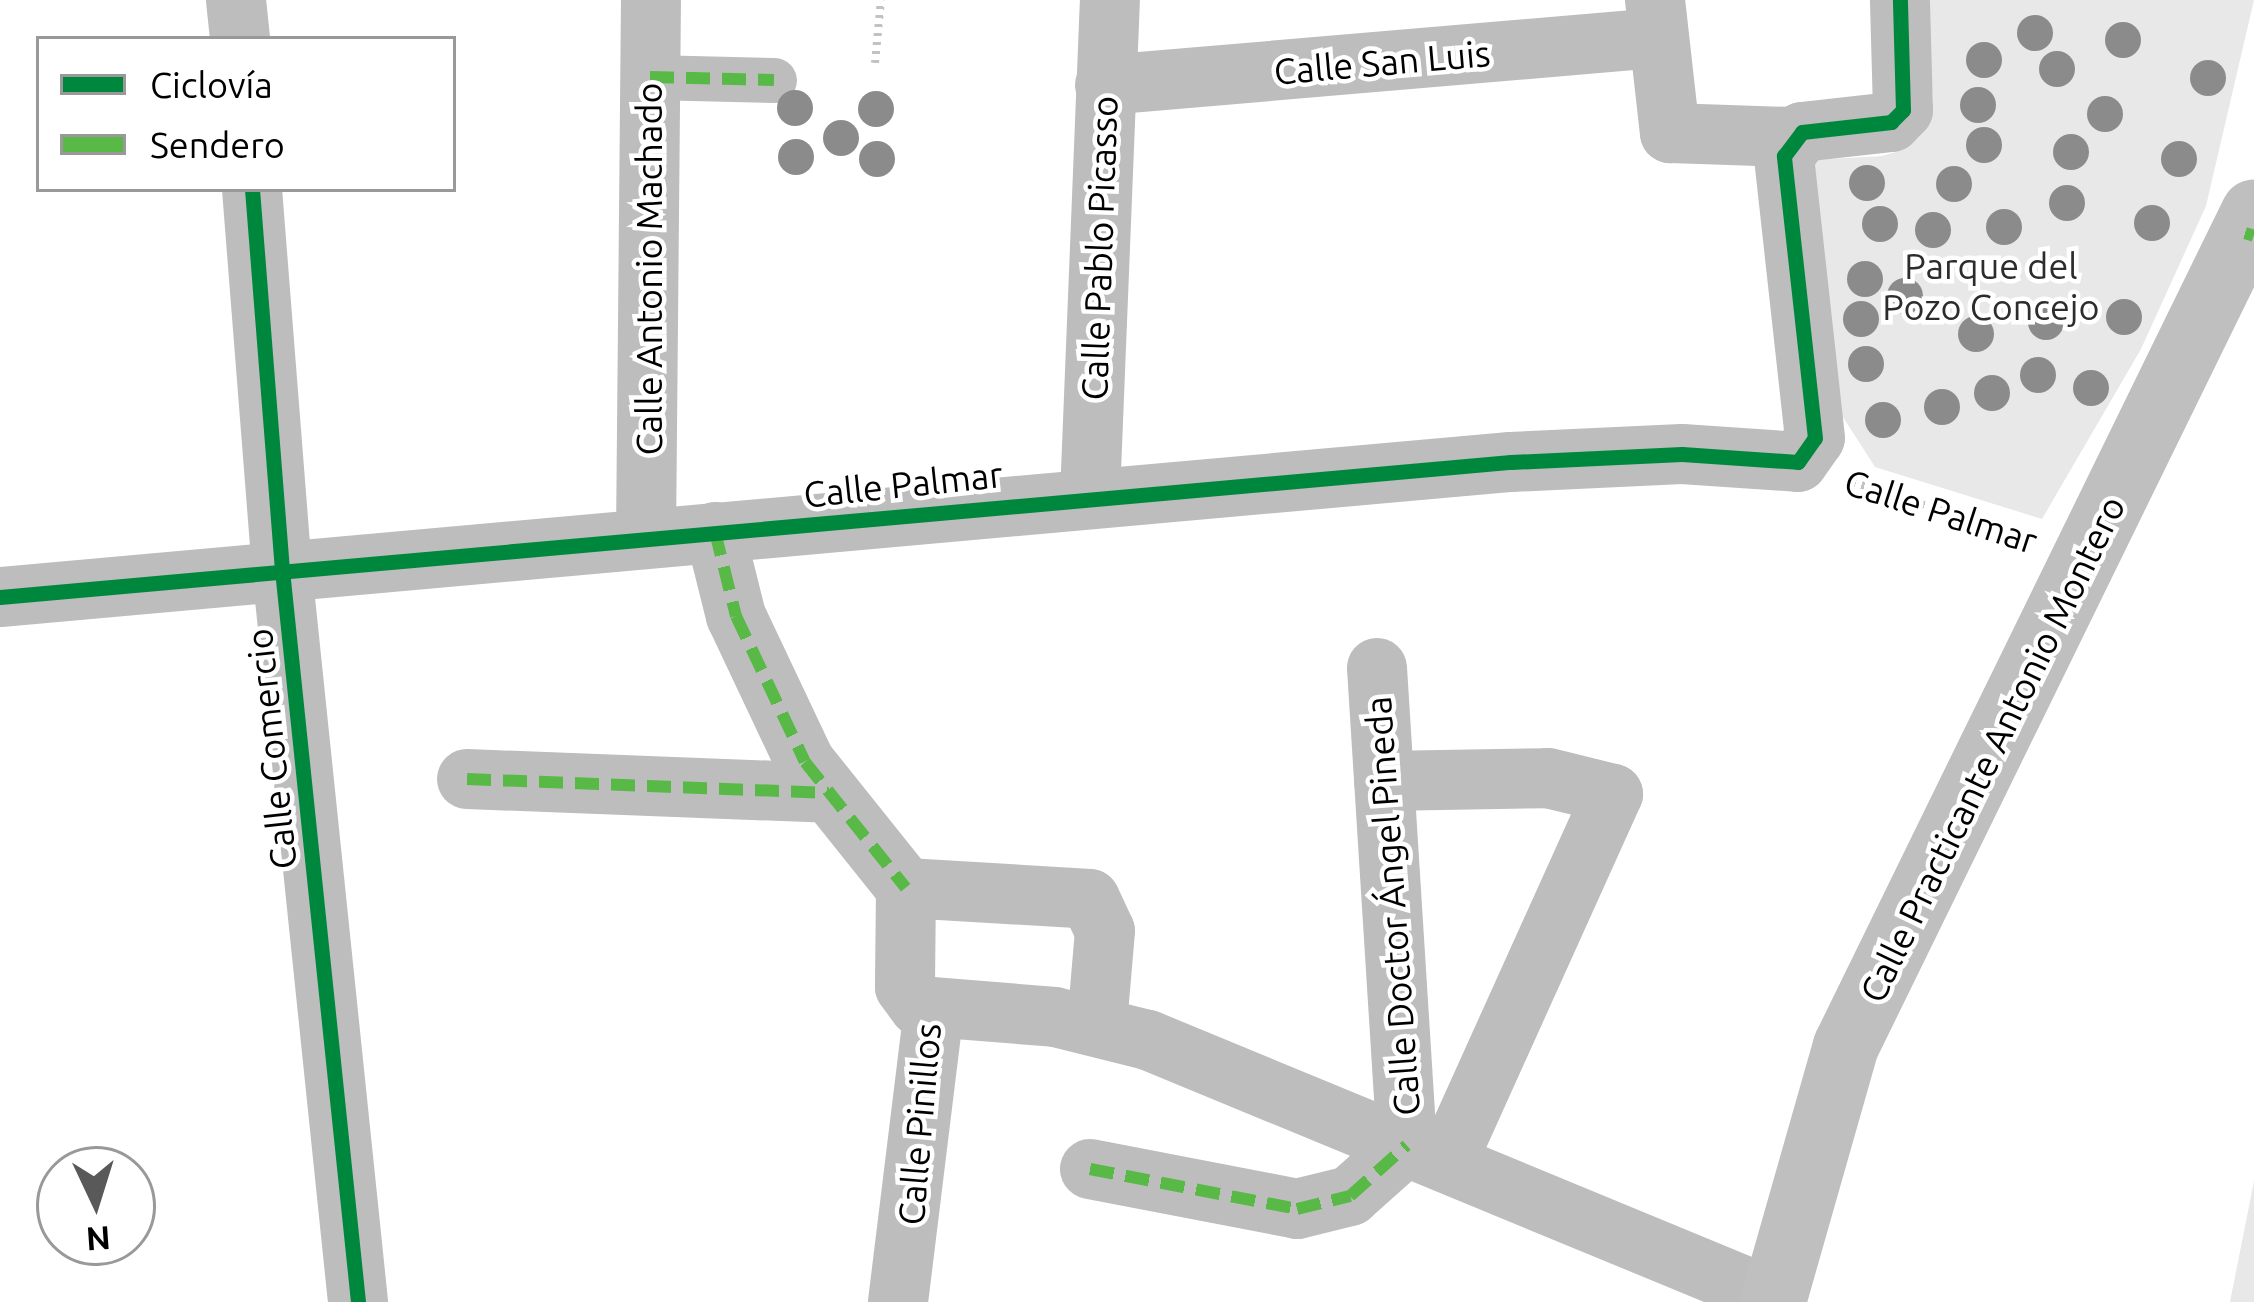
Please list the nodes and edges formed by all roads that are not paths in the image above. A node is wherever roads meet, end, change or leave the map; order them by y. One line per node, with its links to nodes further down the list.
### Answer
1 (236, 0): 6 (street)
2 (651, 0): 7 (street, Calle Antonio Machado)
3 (1110, 0): 9 (street, Calle Pablo Picasso)
4 (1900, 0): 10 (street)
5 (1657, 19): 9 (street, Calle San Luis); 10 (street)
6 (240, 36)
7 (650, 77): 8 (street); 15 (street, Calle Antonio Machado)
8 (774, 80)
9 (1105, 85): 13 (street, Calle Pablo Picasso)
10 (1793, 137): 13 (street, Calle Palmar)
11 (252, 192): 16 (street, Calle Comercio)
12 (2251, 227): 27 (main road, Calle Practicante Antonio Montero)
13 (1090, 496): 14 (street, Calle Palmar)
14 (715, 532): 15 (street, Calle Palmar); 21 (street)
15 (646, 538): 16 (street, Calle Palmar)
16 (282, 570): 17 (street, Calle Palmar); 28 (street, Calle Comercio)
17 (0, 597)
18 (1377, 668): 20 (street, Calle Doctor Ángel Pineda)
19 (466, 779): 21 (street)
20 (1384, 781): 25 (street, Calle Doctor Ángel Pineda); 25 (street)
21 (829, 794): 22 (street)
22 (906, 887): 23 (street, Calle Pinillos); 24 (street)
23 (934, 1010): 24 (street); 29 (street, Calle Pinillos)
24 (1096, 1024): 25 (street)
25 (1427, 1153): 26 (street); 27 (street)
26 (1090, 1169)
27 (1773, 1300)
28 (358, 1302)
29 (898, 1302)

